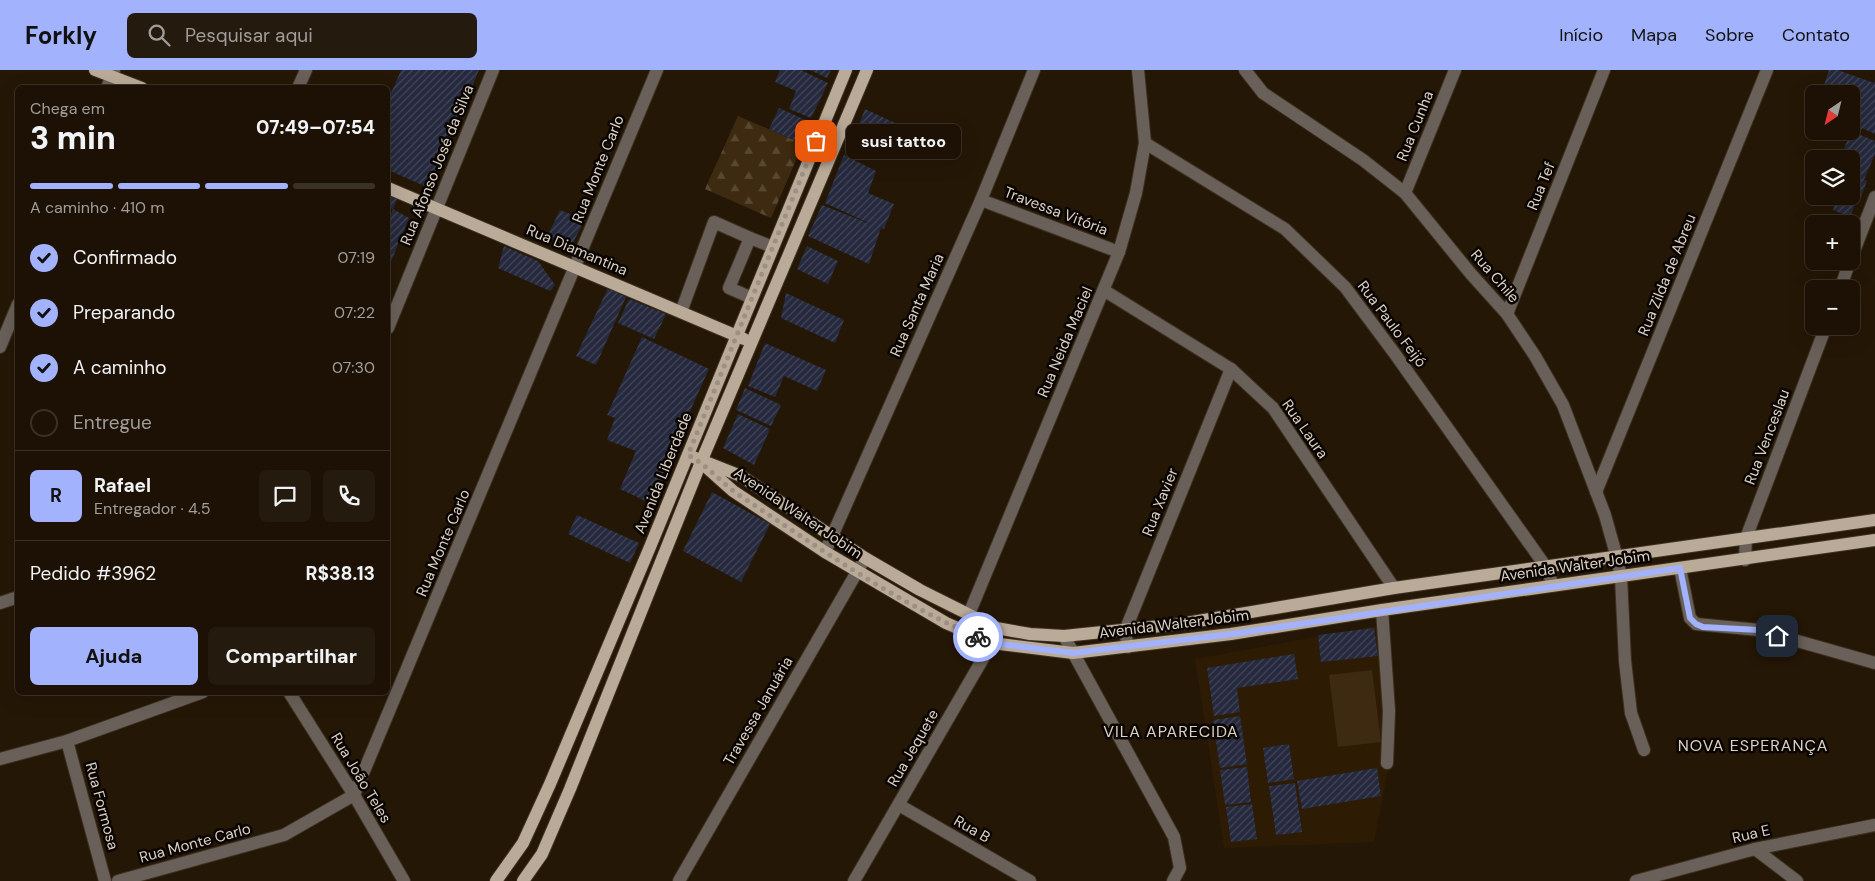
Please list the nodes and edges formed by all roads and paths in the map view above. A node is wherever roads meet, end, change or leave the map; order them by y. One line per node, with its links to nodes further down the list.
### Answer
1 (95, 70): 13 (main road)
2 (306, 70): 15 (street)
3 (494, 70): 21 (street, Rua Afonso José da Silva)
4 (657, 70): 26 (street, Rua Monte Carlo)
5 (846, 70): 24 (main road, Avenida Liberdade)
6 (867, 70): 35 (main road)
7 (1034, 70): 20 (street, Rua Santa Maria)
8 (1138, 70): 16 (street, Rua Neida Maciel)
9 (1245, 70): 18 (street, Rua Chile)
10 (1455, 70): 18 (street, Rua Cunha)
11 (1604, 70): 31 (street, Rua Tef)
12 (1767, 70): 40 (street, Rua Zilda de Abreu)
13 (111, 78): 14 (main road)
14 (133, 85)
15 (299, 85)
16 (1145, 143): 25 (street, Rua Neida Maciel); 51 (street, Rua Paulo Feijó)
17 (390, 189): 21 (main road, Rua Diamantina)
18 (1405, 194): 31 (street, Rua Chile)
19 (1875, 197): 22 (street)
20 (981, 200): 25 (street, Travessa Vitória); 42 (street, Rua Santa Maria)
21 (437, 209): 26 (main road, Rua Diamantina); 32 (street, Rua Afonso José da Silva)
22 (1860, 236)
23 (750, 238): 24 (street); 28 (street); 30 (street)
24 (773, 247): 28 (main road, Avenida Liberdade)
25 (1119, 252): 27 (street, Rua Neida Maciel)
26 (575, 267): 30 (main road, Rua Diamantina); 74 (street, Rua Monte Carlo)
27 (1105, 290): 37 (street, Rua Laura); 60 (street, Rua Neida Maciel)
28 (752, 298): 33 (main road, Avenida Liberdade)
29 (15, 311): 36 (street)
30 (682, 312): 33 (main road, Rua Diamantina)
31 (1507, 314): 40 (street, Rua Chile)
32 (390, 323)
33 (737, 335): 35 (main road, Rua Diamantina); 38 (main road, Avenida Liberdade)
34 (1823, 335): 43 (street, Rua Venceslau)
35 (753, 343): 39 (main road)
36 (0, 347)
37 (1231, 369): 56 (street, Rua Laura); 62 (street, Rua Xavier)
38 (688, 455): 39 (main road); 45 (main road, Avenida Liberdade)
39 (702, 462): 42 (main road, Avenida Walter Jobim); 46 (main road, Avenida Walter Jobim); 47 (main road)
40 (1596, 492): 49 (street, Rua Chile)
41 (1875, 520): 43 (main road, Avenida Walter Jobim)
42 (832, 536): 46 (street, Rua Santa Maria); 48 (main road, Avenida Walter Jobim)
43 (1746, 538): 49 (main road, Avenida Walter Jobim); 50 (street, Rua Venceslau)
44 (1875, 540): 50 (main road, Avenida Walter Jobim)
45 (650, 547): 47 (main road); 81 (main road, Avenida Liberdade)
46 (825, 552): 53 (main road, Avenida Walter Jobim)
47 (666, 554): 82 (main road)
48 (865, 558): 53 (street, Travessa Januária); 60 (main road, Avenida Walter Jobim)
49 (1617, 558): 51 (main road, Avenida Walter Jobim); 54 (street, Rua Chile)
50 (1745, 560): 52 (main road, Avenida Walter Jobim)
51 (1546, 567): 55 (street, Rua Paulo Feijó); 56 (main road, Avenida Walter Jobim)
52 (1680, 568): 54 (main road, Avenida Walter Jobim); 67 (street)
53 (857, 573): 64 (main road, Avenida Walter Jobim); 83 (street, Travessa Januária)
54 (1621, 577): 55 (main road, Avenida Walter Jobim); 71 (street, Rua Chile)
55 (1553, 585): 59 (main road, Avenida Walter Jobim)
56 (1394, 588): 62 (main road, Avenida Walter Jobim)
57 (15, 598): 58 (street)
58 (0, 603)
59 (1382, 610): 65 (main road, Avenida Walter Jobim); 73 (street)
60 (969, 614): 61 (main road, Avenida Walter Jobim)
61 (996, 628): 63 (main road, Avenida Walter Jobim); 64 (street, Rua Jequete)
62 (1125, 631): 63 (main road, Avenida Walter Jobim); 65 (street)
63 (1064, 636): 66 (street)
64 (992, 643): 66 (main road, Avenida Walter Jobim); 75 (street, Rua Jequete)
65 (1128, 647): 66 (main road, Avenida Walter Jobim)
66 (1073, 653): 86 (street)
67 (1875, 663)
68 (194, 695): 70 (street)
69 (291, 695): 74 (street, Rua João Teles)
70 (67, 740): 72 (street); 78 (street, Rua Formosa)
71 (1644, 750)
72 (0, 759)
73 (1387, 764)
74 (354, 795): 79 (street, Rua Monte Carlo); 80 (street, Rua João Teles)
75 (899, 805): 84 (street, Rua Jequete); 85 (street, Rua B)
76 (1875, 825): 77 (street, Rua E)
77 (1755, 849): 87 (street, Rua E); 88 (street)
78 (106, 881)
79 (118, 881)
80 (404, 881)
81 (496, 881)
82 (522, 881)
83 (679, 881)
84 (854, 881)
85 (1030, 881)
86 (1174, 881)
87 (1636, 881)
88 (1797, 881)

